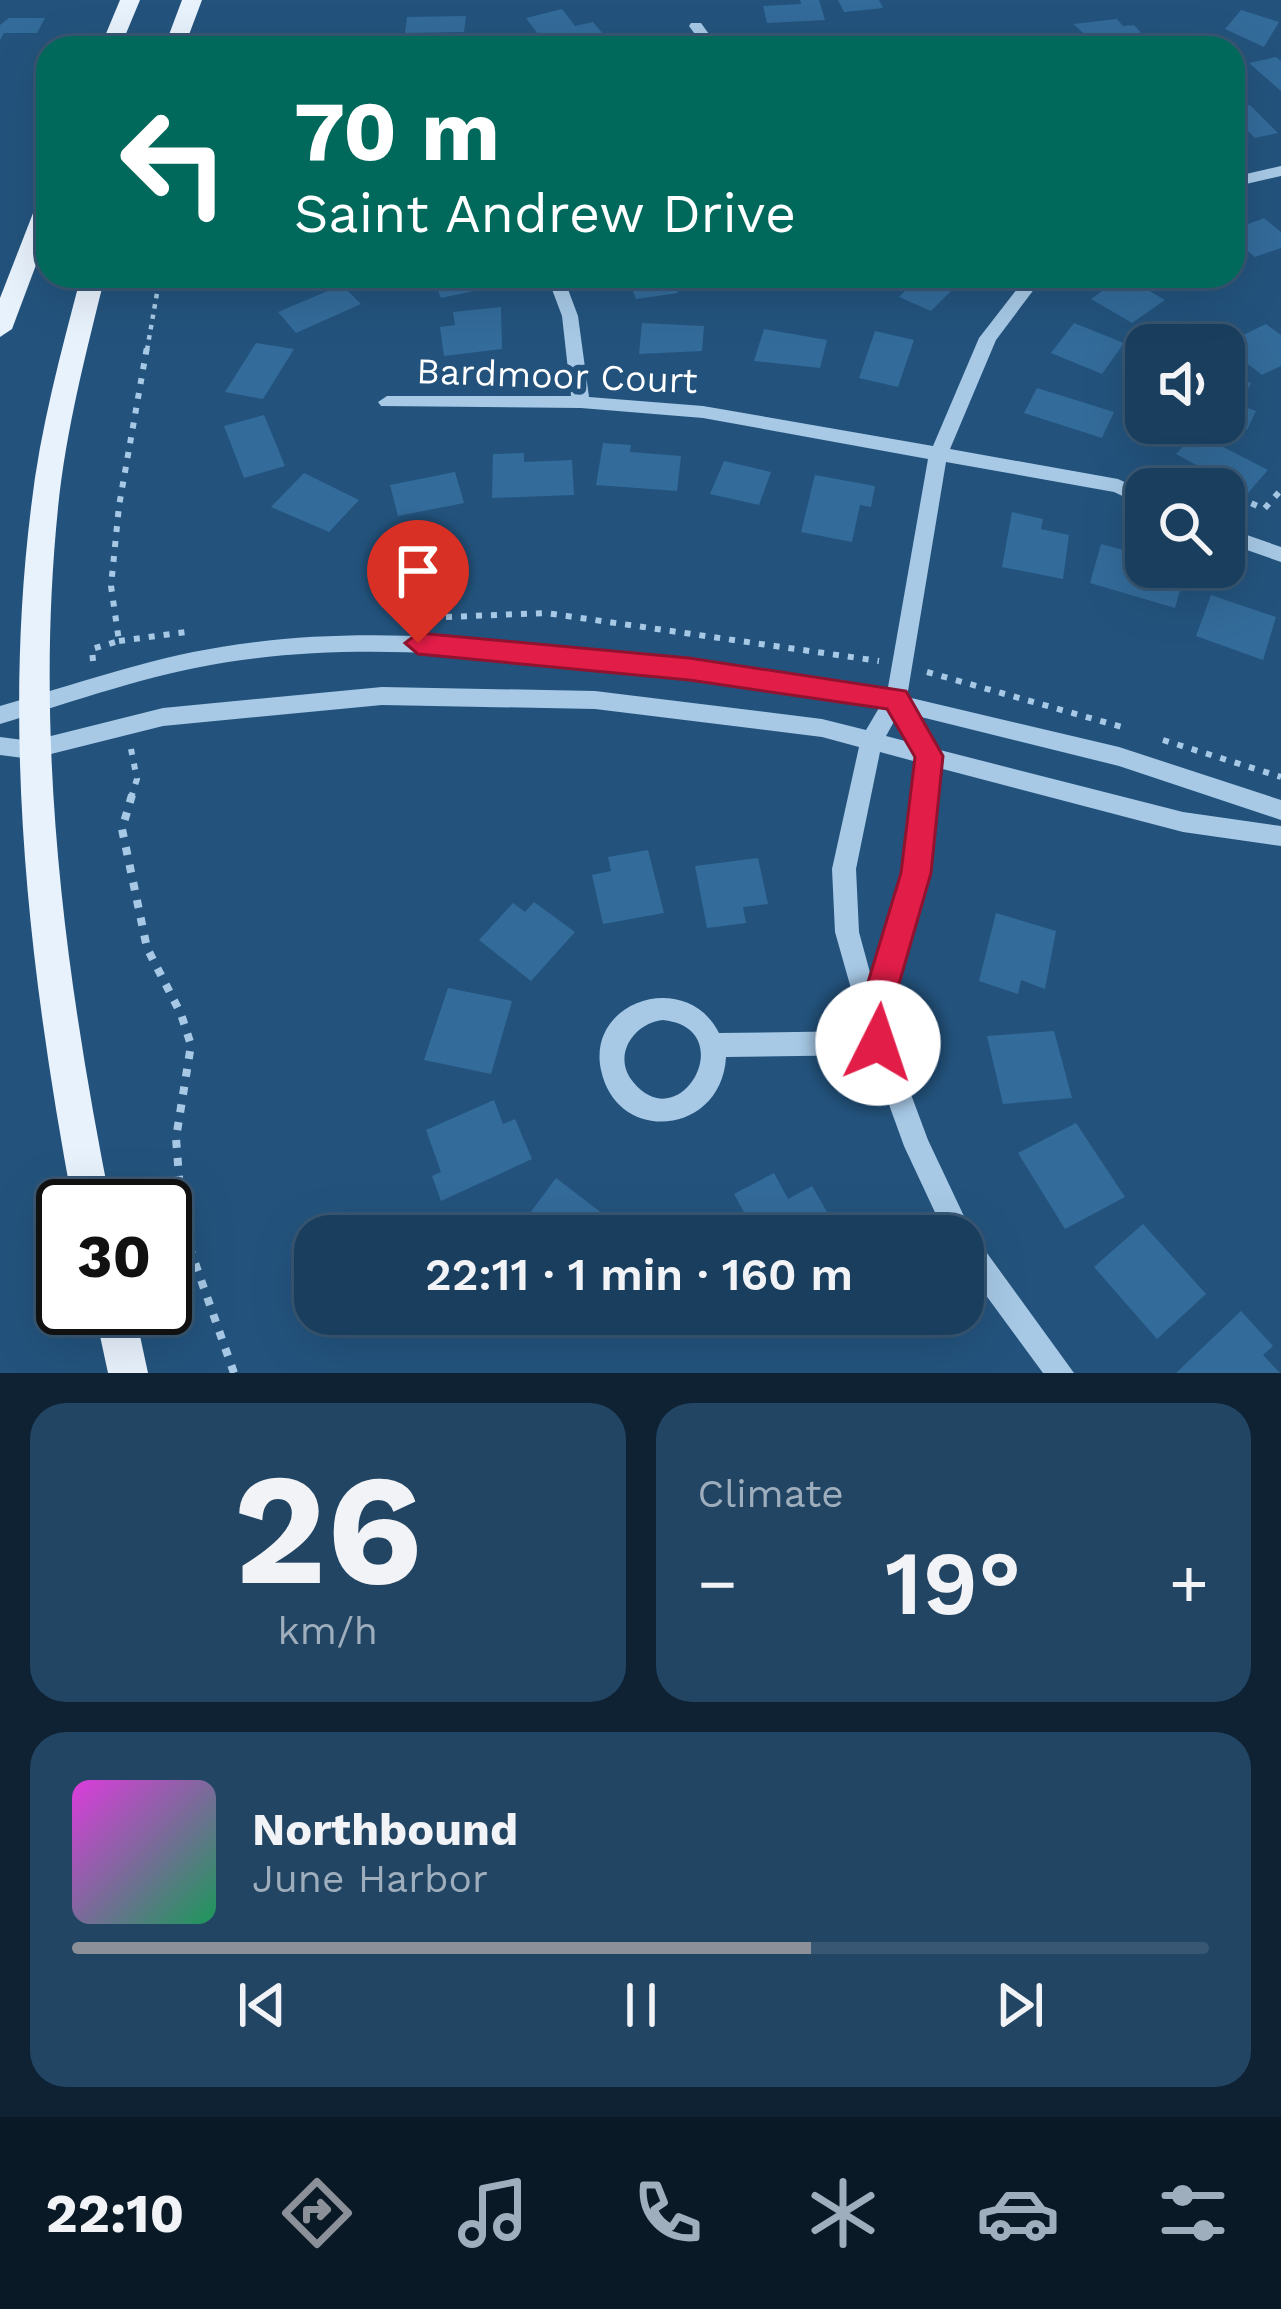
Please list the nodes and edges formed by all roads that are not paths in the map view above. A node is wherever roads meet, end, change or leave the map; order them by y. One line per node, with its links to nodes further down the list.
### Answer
1 (130, 0): 4 (main road)
2 (191, 0): 5 (main road)
3 (696, 26): 6 (street)
4 (115, 36)
5 (178, 36)
6 (703, 36)
7 (1281, 170): 8 (street)
8 (1245, 179)
9 (36, 234): 13 (main road)
10 (89, 288): 21 (main road)
11 (560, 288): 15 (street)
12 (1027, 288): 16 (street)
13 (0, 328)
14 (387, 402): 15 (street, Bardmoor Court)
15 (581, 403): 16 (street, Bardmoor Court)
16 (938, 455): 17 (street, Bardmoor Court); 20 (street)
17 (1125, 490)
18 (1245, 542): 19 (street)
19 (1281, 555)
20 (896, 699): 21 (street); 22 (street); 24 (street); 25 (street)
21 (15, 711): 23 (main road)
22 (871, 741): 23 (street); 24 (street); 27 (street)
23 (16, 748): 29 (main road)
24 (929, 756): 26 (street); 27 (street)
25 (1281, 810)
26 (1281, 836)
27 (875, 1032): 28 (street); 30 (street)
28 (712, 1045): 28 (street)
29 (86, 1179)
30 (950, 1215)
31 (984, 1269): 34 (street)
32 (120, 1335): 33 (main road)
33 (128, 1373)
34 (1060, 1373)

